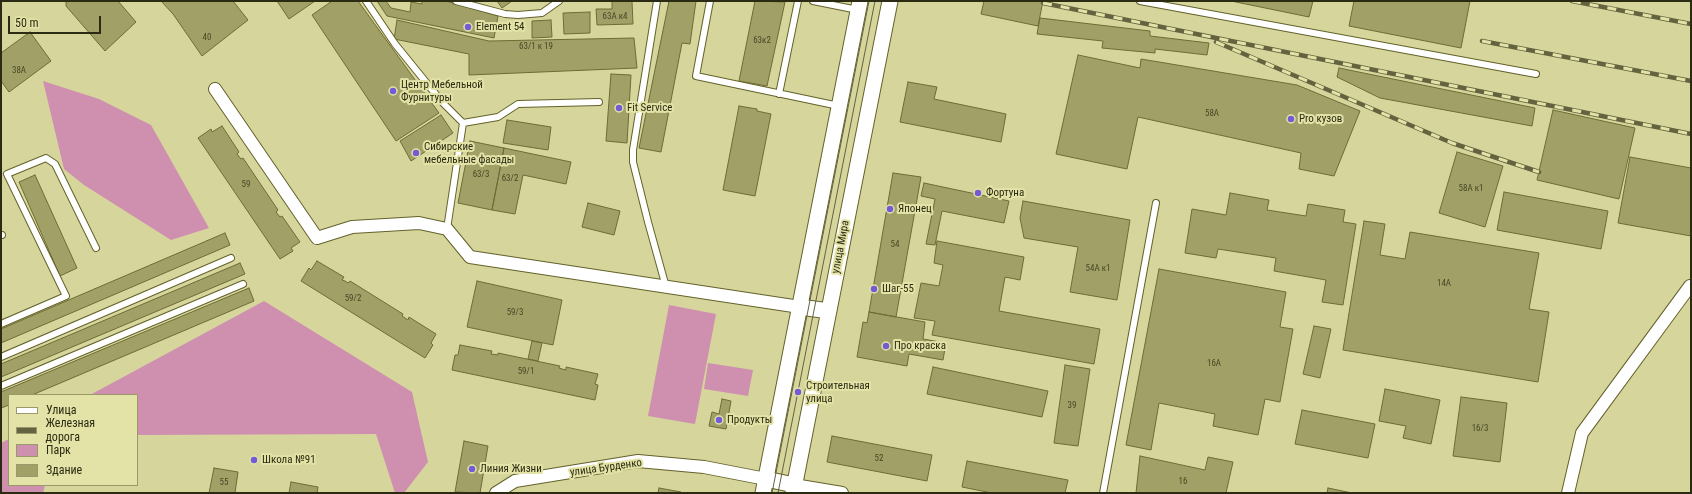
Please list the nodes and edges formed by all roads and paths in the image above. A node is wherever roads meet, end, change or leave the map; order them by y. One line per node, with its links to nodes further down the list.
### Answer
1 (366, 1): 16 (lane)
2 (456, 1): 3 (lane)
3 (559, 1)
4 (657, 1): 23 (lane)
5 (710, 1): 13 (lane)
6 (798, 1): 13 (lane)
7 (813, 1): 10 (lane)
8 (890, 1): 25 (street, улица Мира)
9 (1140, 1): 11 (lane)
10 (859, 5): 15 (street)
11 (1536, 74)
12 (214, 89): 18 (street)
13 (779, 94): 15 (lane)
14 (599, 102): 16 (lane)
15 (839, 106): 24 (street)
16 (463, 123): 18 (lane)
17 (1156, 203): 33 (lane)
18 (447, 229): 23 (street)
19 (96, 248): 26 (lane)
20 (231, 258): 27 (lane)
21 (243, 284): 28 (lane)
22 (1690, 286): 34 (street)
23 (666, 287): 24 (street)
24 (800, 307): 25 (street); 29 (street)
25 (828, 311): 30 (street, улица Мира)
26 (1, 324)
27 (1, 357)
28 (1, 386)
29 (764, 486): 30 (street); 31 (street, улица Бурденко)
30 (794, 489): 32 (street)
31 (496, 493)
32 (842, 493)
33 (1103, 493)
34 (1568, 493)

